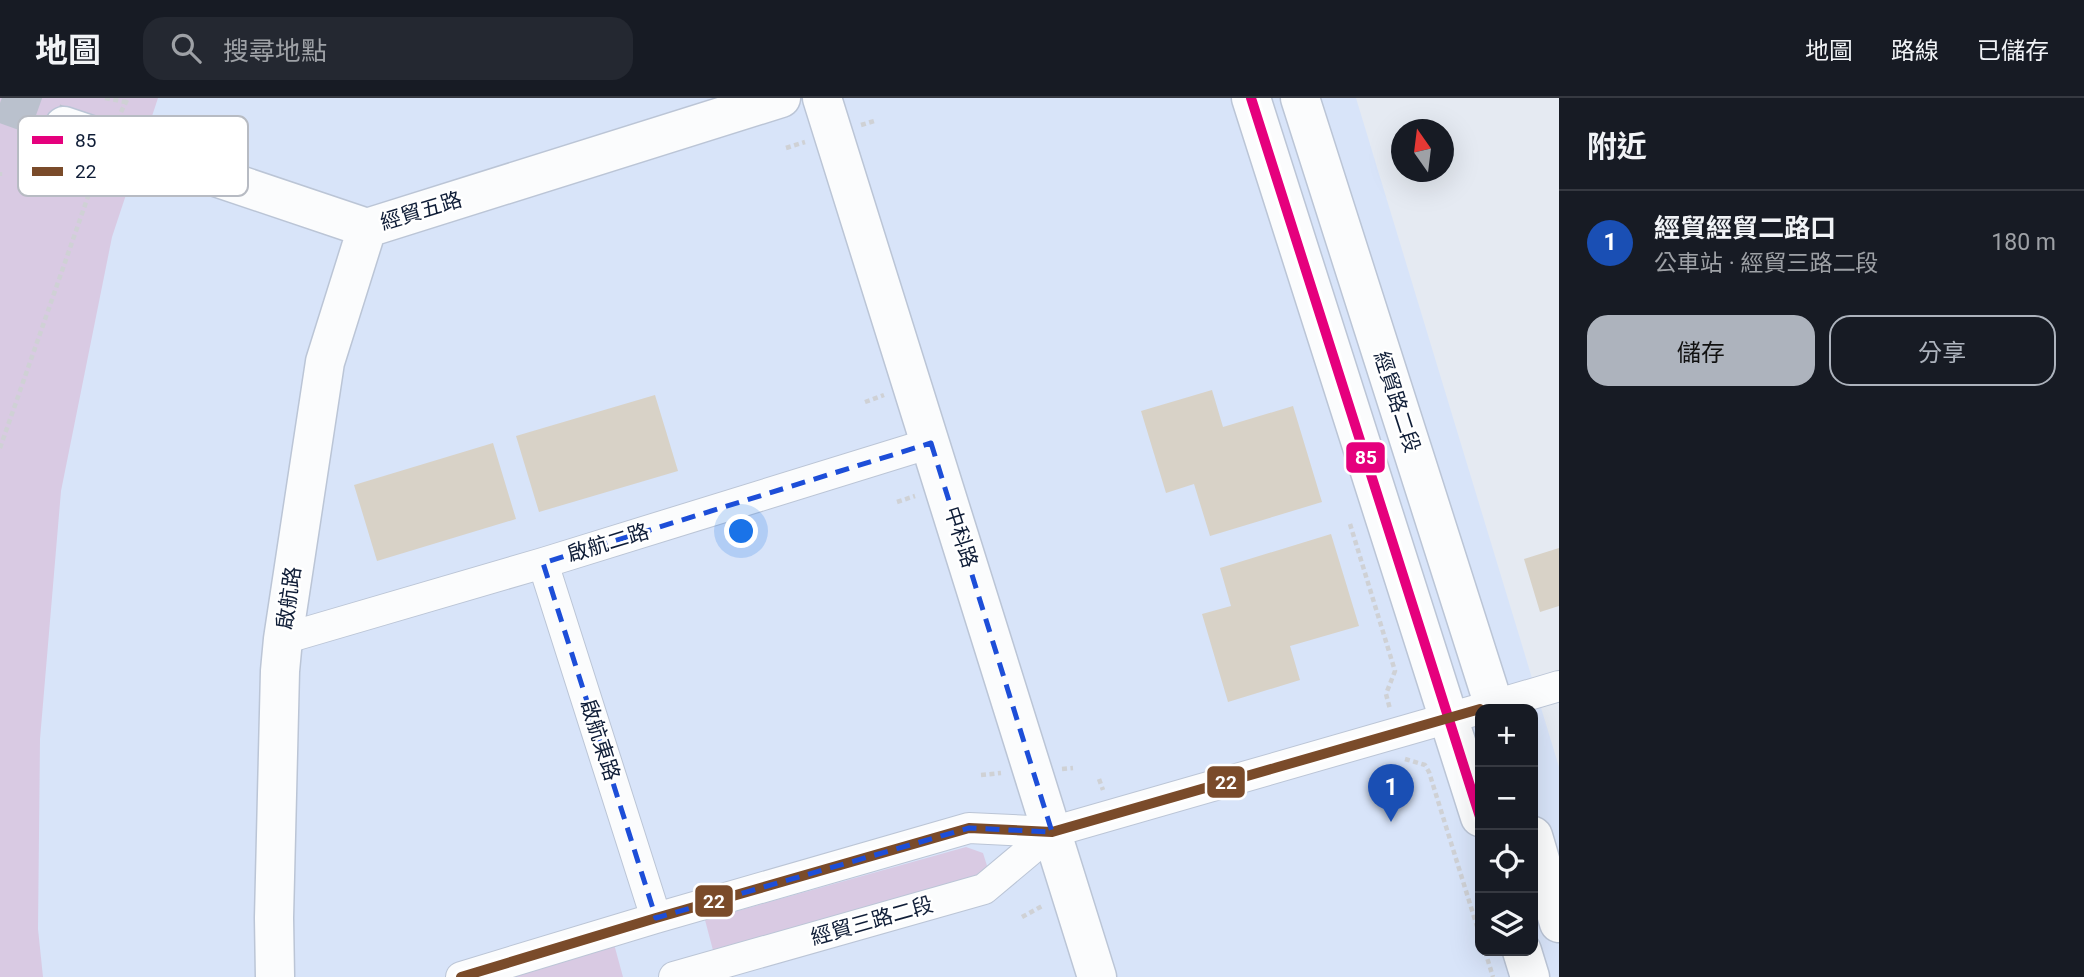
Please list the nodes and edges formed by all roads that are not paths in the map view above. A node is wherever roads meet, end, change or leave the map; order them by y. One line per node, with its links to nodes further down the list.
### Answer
1 (781, 98): 6 (street, 經貿五路)
2 (822, 98): 7 (street, 中科路)
3 (1251, 98): 11 (street)
4 (1300, 98): 12 (street, 經貿路二段)
5 (248, 188): 6 (street, 經貿五路)
6 (367, 228): 9 (street, 啟航路)
7 (931, 443): 8 (street, 啟航二路); 15 (street, 中科路)
8 (542, 563): 9 (street, 啟航二路); 17 (street, 啟航東路)
9 (283, 639): 20 (street, 啟航路)
10 (1559, 686): 13 (street, 經貿三路二段)
11 (1478, 704)
12 (1478, 704)
13 (1500, 704)
14 (1475, 711): 15 (street, 經貿三路二段)
15 (1052, 832): 17 (street, 經貿三路二段); 22 (street, 經貿三路二段); 23 (street, 中科路)
16 (1538, 852): 18 (street)
17 (656, 918): 21 (street, 經貿三路二段)
18 (1559, 923)
19 (1524, 956): 24 (street)
20 (275, 977)
21 (461, 977)
22 (674, 977)
23 (1097, 977)
24 (1530, 977)

